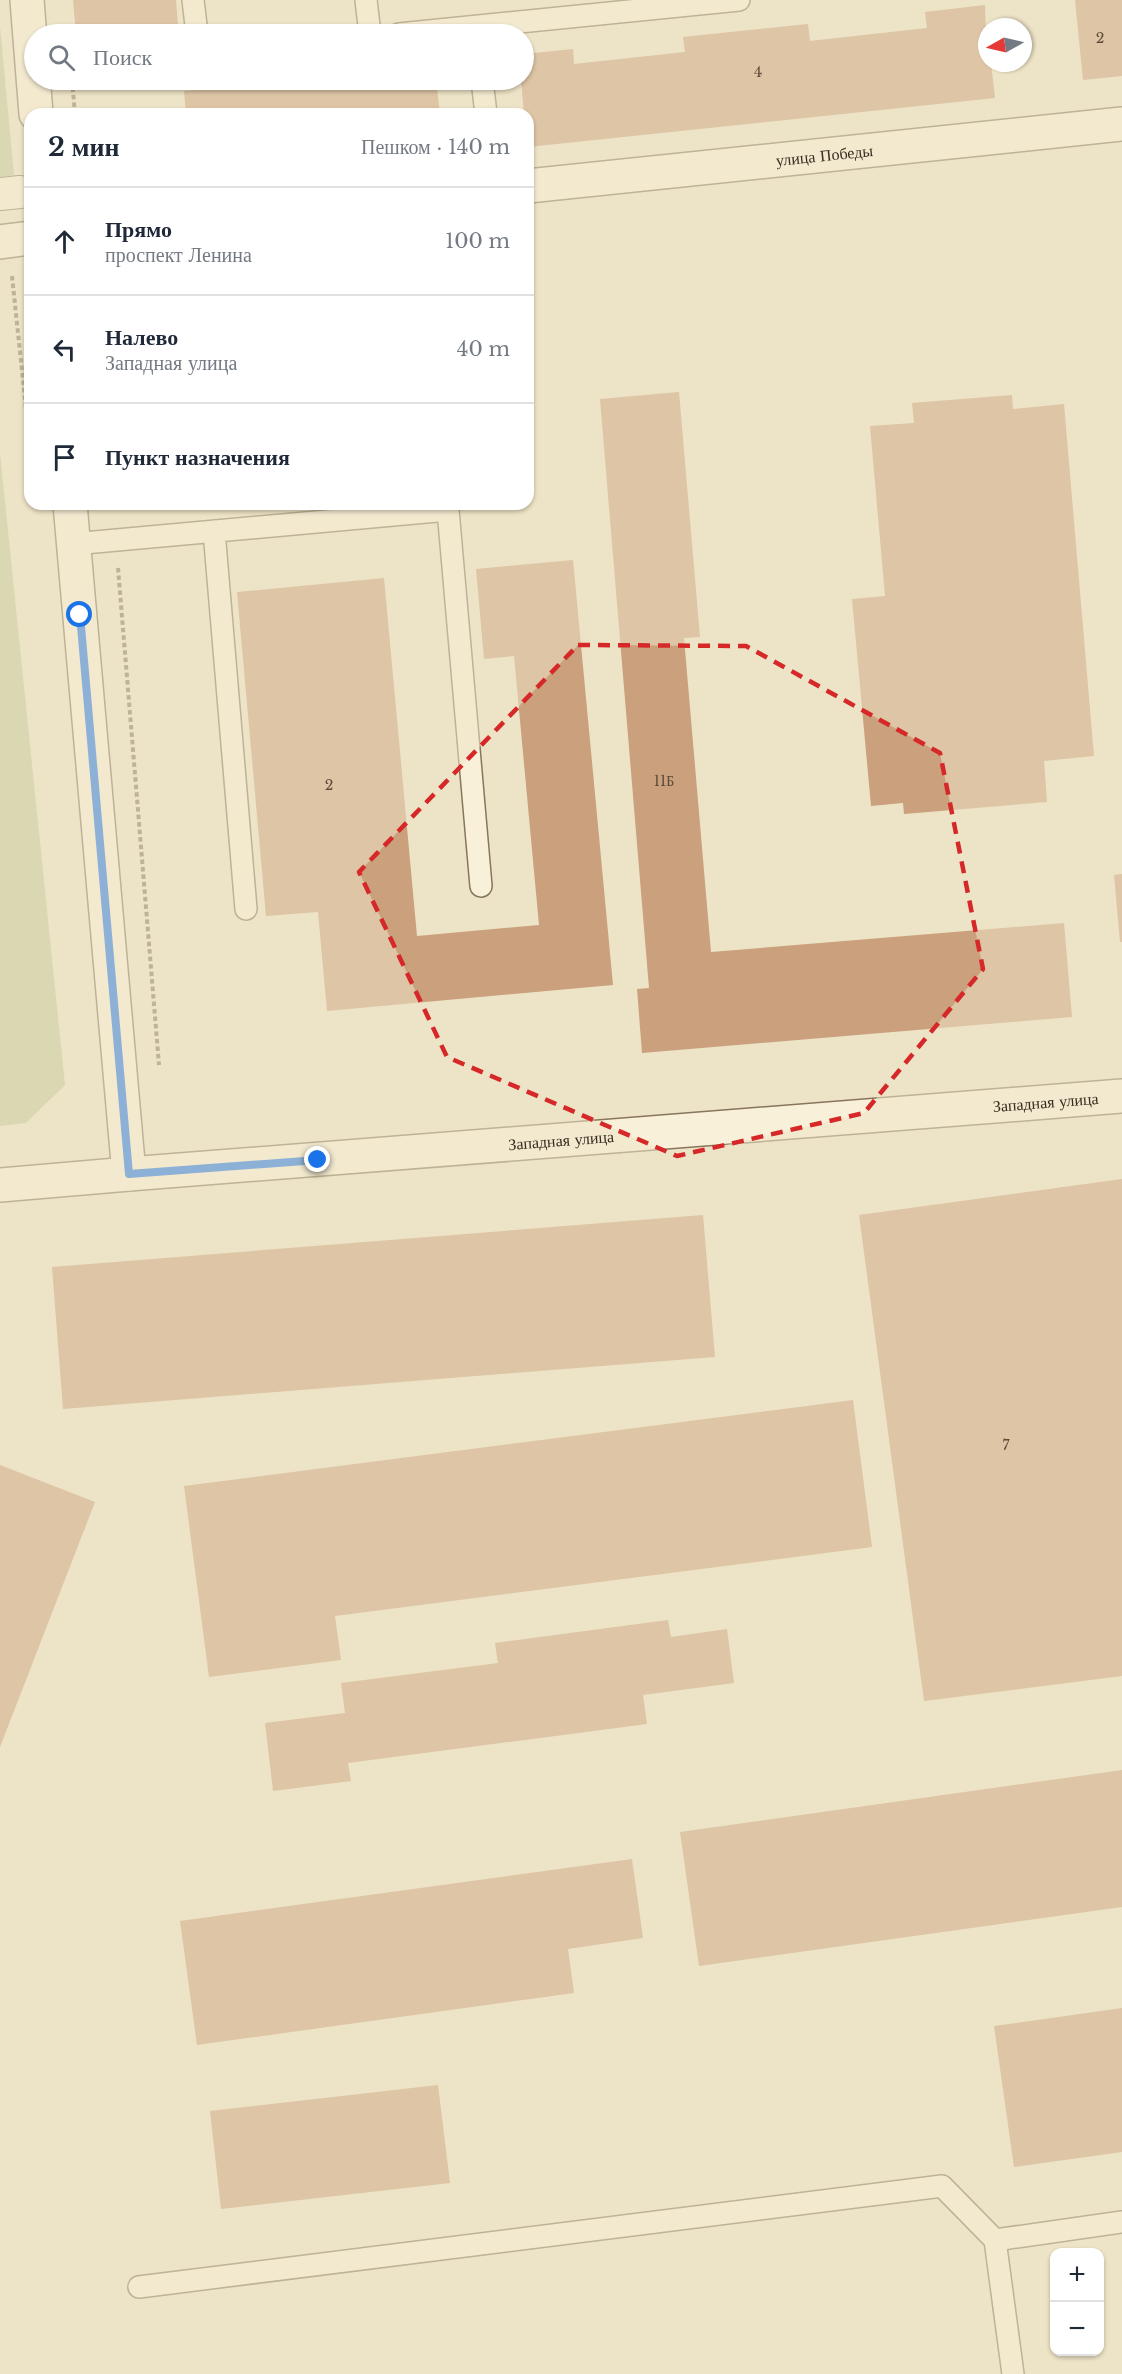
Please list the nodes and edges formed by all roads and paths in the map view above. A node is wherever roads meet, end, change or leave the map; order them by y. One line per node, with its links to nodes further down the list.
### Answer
1 (27, 0): 5 (street)
2 (193, 0): 6 (lane)
3 (366, 0): 7 (lane)
4 (739, 0): 8 (lane)
5 (29, 24)
6 (195, 24)
7 (369, 24)
8 (534, 24)
9 (34, 90): 12 (street)
10 (73, 90): 13 (path)
11 (483, 90): 14 (lane)
12 (36, 108)
13 (74, 108)
14 (485, 108)
15 (1122, 124): 16 (street, улица Победы)
16 (534, 185)
17 (24, 239): 18 (street)
18 (0, 242)
19 (6, 276): 20 (path)
20 (24, 389)
21 (71, 510): 24 (street)
22 (214, 531): 23 (lane); 25 (lane); 26 (lane)
23 (116, 540): 24 (lane); 27 (path)
24 (74, 544): 29 (street)
25 (481, 886)
26 (246, 909)
27 (159, 1065)
28 (1122, 1096): 29 (street, Западная улица)
29 (129, 1174): 30 (street, Западная улица)
30 (0, 1185)
31 (1122, 2222): 32 (lane)
32 (994, 2240): 33 (lane); 34 (lane)
33 (139, 2287)
34 (1013, 2374)

